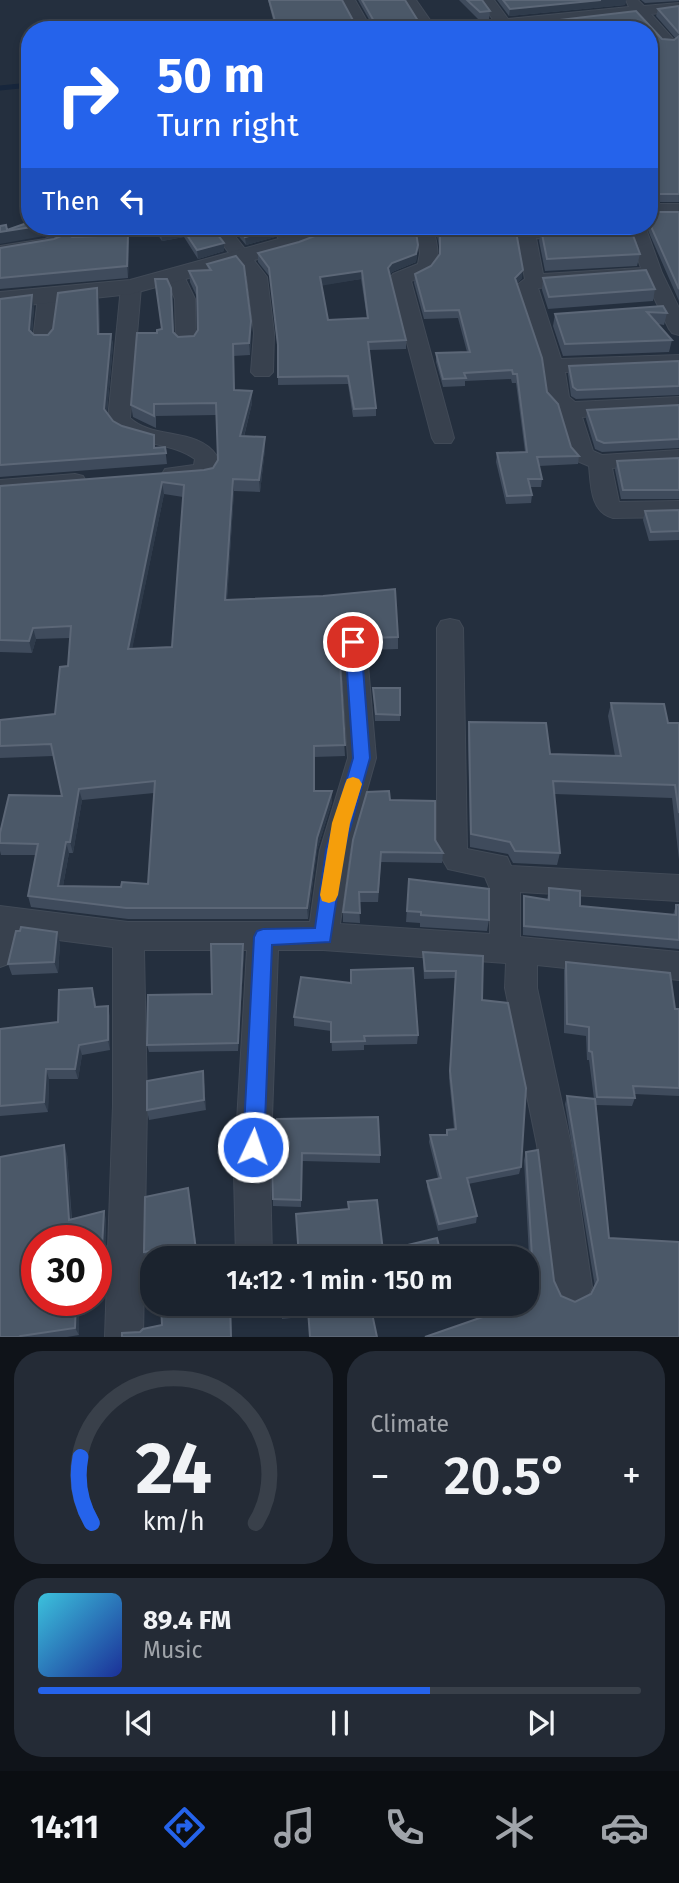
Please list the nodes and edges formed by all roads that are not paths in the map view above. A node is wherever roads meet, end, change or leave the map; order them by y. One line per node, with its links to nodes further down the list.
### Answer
1 (348, 0): 8 (street)
2 (431, 0): 5 (street)
3 (486, 0): 10 (street)
4 (557, 0): 11 (street)
5 (409, 1): 9 (street)
6 (635, 5): 7 (street); 12 (street); 13 (street)
7 (679, 7)
8 (360, 21)
9 (423, 21)
10 (502, 21)
11 (574, 21)
12 (585, 21)
13 (649, 21)
14 (658, 31): 15 (street)
15 (668, 42)
16 (658, 211): 17 (street)
17 (679, 211)
18 (70, 235): 24 (street)
19 (226, 235): 25 (street)
20 (286, 235): 25 (street)
21 (426, 235): 44 (street)
22 (526, 235): 28 (street)
23 (639, 235): 26 (street)
24 (0, 252)
25 (244, 257): 27 (street); 41 (street)
26 (652, 273): 28 (street); 32 (street)
27 (174, 276): 29 (street); 38 (street)
28 (536, 281): 35 (street)
29 (131, 287): 30 (street); 47 (street)
30 (48, 297): 31 (street); 37 (street)
31 (0, 300)
32 (669, 308): 33 (street); 36 (street)
33 (643, 310)
34 (565, 317): 35 (street)
35 (538, 319): 40 (street)
36 (679, 329)
37 (43, 340)
38 (186, 342)
39 (679, 361): 40 (street)
40 (553, 366): 43 (street)
41 (262, 372)
42 (679, 404): 43 (street)
43 (569, 408): 46 (street)
44 (443, 438)
45 (679, 457): 46 (street)
46 (600, 463): 50 (street)
47 (153, 476)
48 (100, 480): 49 (street)
49 (0, 488)
50 (679, 509)
51 (450, 628): 53 (street)
52 (353, 642): 57 (street)
53 (502, 878): 54 (street); 59 (street)
54 (679, 888)
55 (3, 920): 56 (street); 60 (street)
56 (128, 936): 58 (street); 64 (street)
57 (323, 936): 58 (street); 59 (street)
58 (263, 937): 62 (street)
59 (514, 949): 61 (street); 63 (street)
60 (0, 953)
61 (679, 966)
62 (254, 1246)
63 (573, 1287)
64 (124, 1337)

